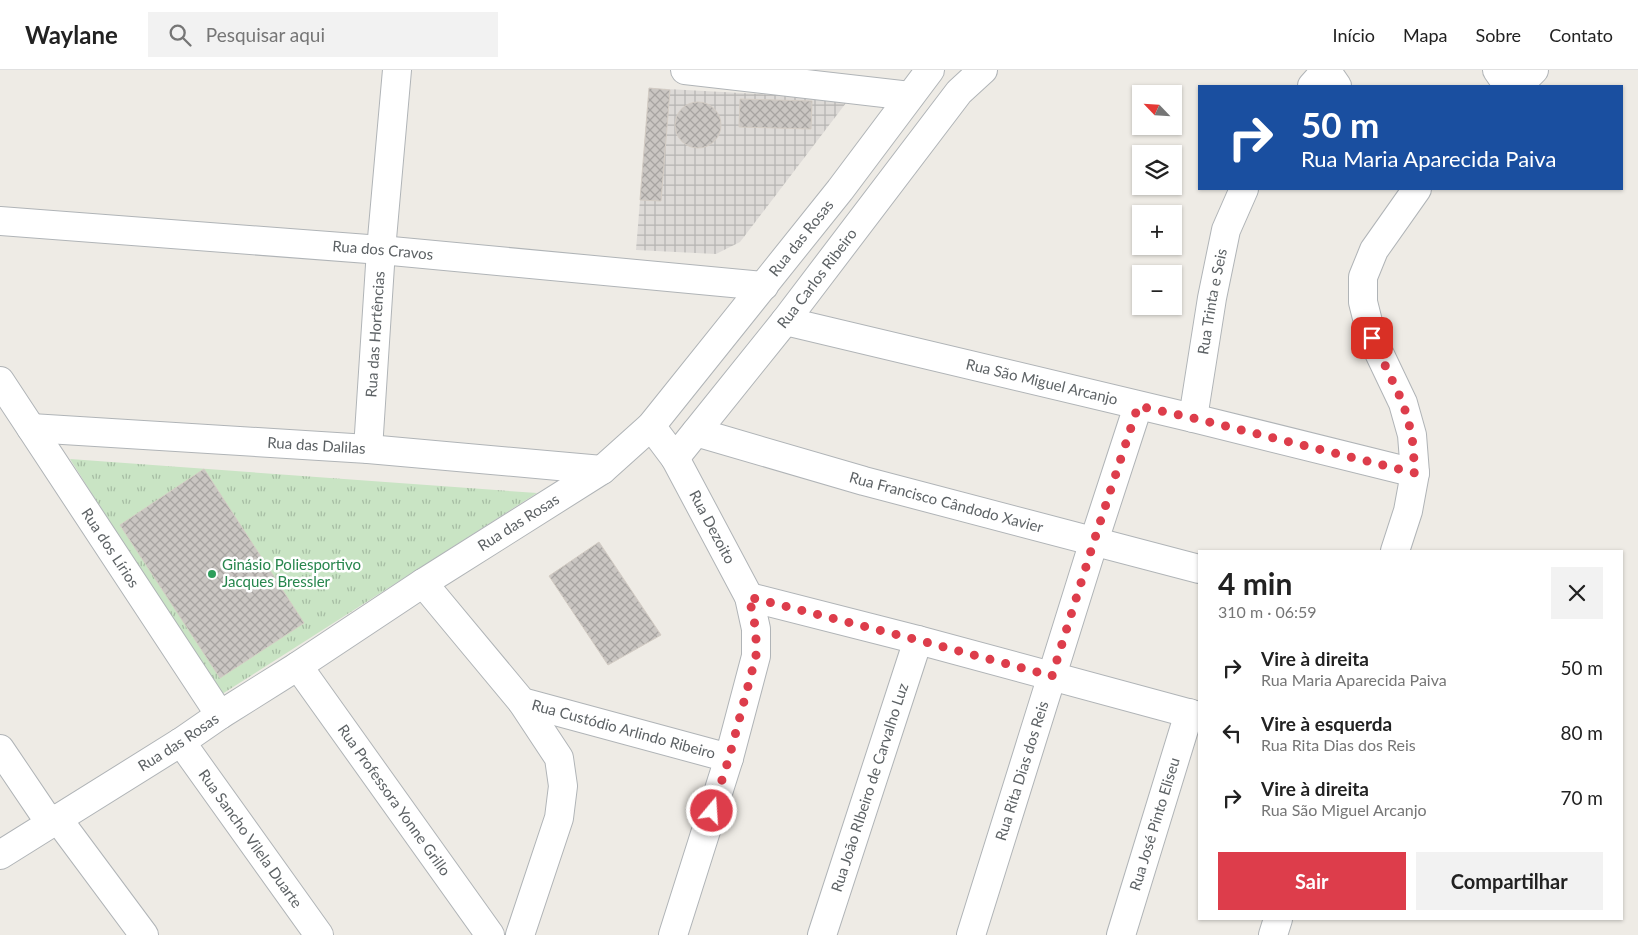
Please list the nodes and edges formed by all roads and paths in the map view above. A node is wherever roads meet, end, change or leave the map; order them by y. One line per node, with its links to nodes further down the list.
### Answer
1 (397, 70): 17 (street, Rua das Hortências)
2 (685, 70): 8 (street)
3 (930, 70): 13 (street, Rua das Rosas)
4 (984, 70): 19 (street, Rua Carlos Ribeiro)
5 (1326, 70): 9 (street); 10 (street)
6 (1498, 70): 11 (street)
7 (1534, 70): 12 (street)
8 (802, 77): 13 (street)
9 (1313, 85)
10 (1336, 85)
11 (1507, 85)
12 (1519, 85)
13 (910, 96): 18 (street, Rua das Rosas)
14 (1244, 190): 22 (street, Rua Trinta e Seis)
15 (1413, 190): 29 (street)
16 (0, 221): 17 (street, Rua dos Cravos)
17 (381, 250): 18 (street, Rua dos Cravos); 26 (street, Rua das Hortências)
18 (764, 286): 23 (street, Rua das Rosas)
19 (785, 321): 21 (street, Rua São Miguel Arcanjo); 25 (street, Rua Carlos Ribeiro)
20 (0, 381): 24 (street, Rua dos Lírios)
21 (1138, 406): 22 (street, Rua São Miguel Arcanjo); 30 (street, Rua Rita Dias dos Reis)
22 (1193, 418): 29 (street, Rua São Miguel Arcanjo)
23 (651, 426): 27 (street); 28 (street, Rua das Rosas)
24 (31, 428): 26 (street, Rua das Dalilas); 40 (street, Rua dos Lírios)
25 (696, 432): 27 (street, Rua Carlos Ribeiro); 30 (street, Rua Francisco Cândodo Xavier)
26 (368, 449): 28 (street, Rua das Dalilas)
27 (675, 458): 34 (street, Rua Dezoito)
28 (602, 470): 33 (street, Rua das Rosas)
29 (1415, 473): 31 (street)
30 (1094, 541): 32 (street, Rua Francisco Cândodo Xavier); 37 (street, Rua Rita Dias dos Reis)
31 (1395, 550)
32 (1198, 569)
33 (423, 583): 36 (street, Rua das Rosas); 38 (street, Rua Custódio Arlindo Ribeiro)
34 (749, 597): 35 (street); 43 (street, Rua Dezoito)
35 (918, 640): 37 (street); 52 (street, Rua João RIbeiro de Carvalho Luz)
36 (298, 666): 40 (street, Rua das Rosas); 49 (street, Rua Professora Yonne Grillo)
37 (1052, 676): 39 (street); 53 (street, Rua Rita Dias dos Reis)
38 (522, 702): 43 (street, Rua Custódio Arlindo Ribeiro); 50 (street)
39 (1194, 714): 54 (street, Rua José Pinto Eliseu)
40 (220, 715): 41 (street, Rua das Rosas)
41 (180, 742): 44 (street, Rua das Rosas); 48 (street, Rua Sancho Vilela Duarte)
42 (0, 749): 44 (street)
43 (729, 758): 51 (street, Rua Dezoito)
44 (54, 821): 45 (street, Rua das Rosas); 47 (street)
45 (0, 855)
46 (1278, 920): 55 (street)
47 (144, 935)
48 (318, 935)
49 (490, 935)
50 (520, 935)
51 (673, 935)
52 (822, 935)
53 (971, 935)
54 (1121, 935)
55 (1273, 935)

